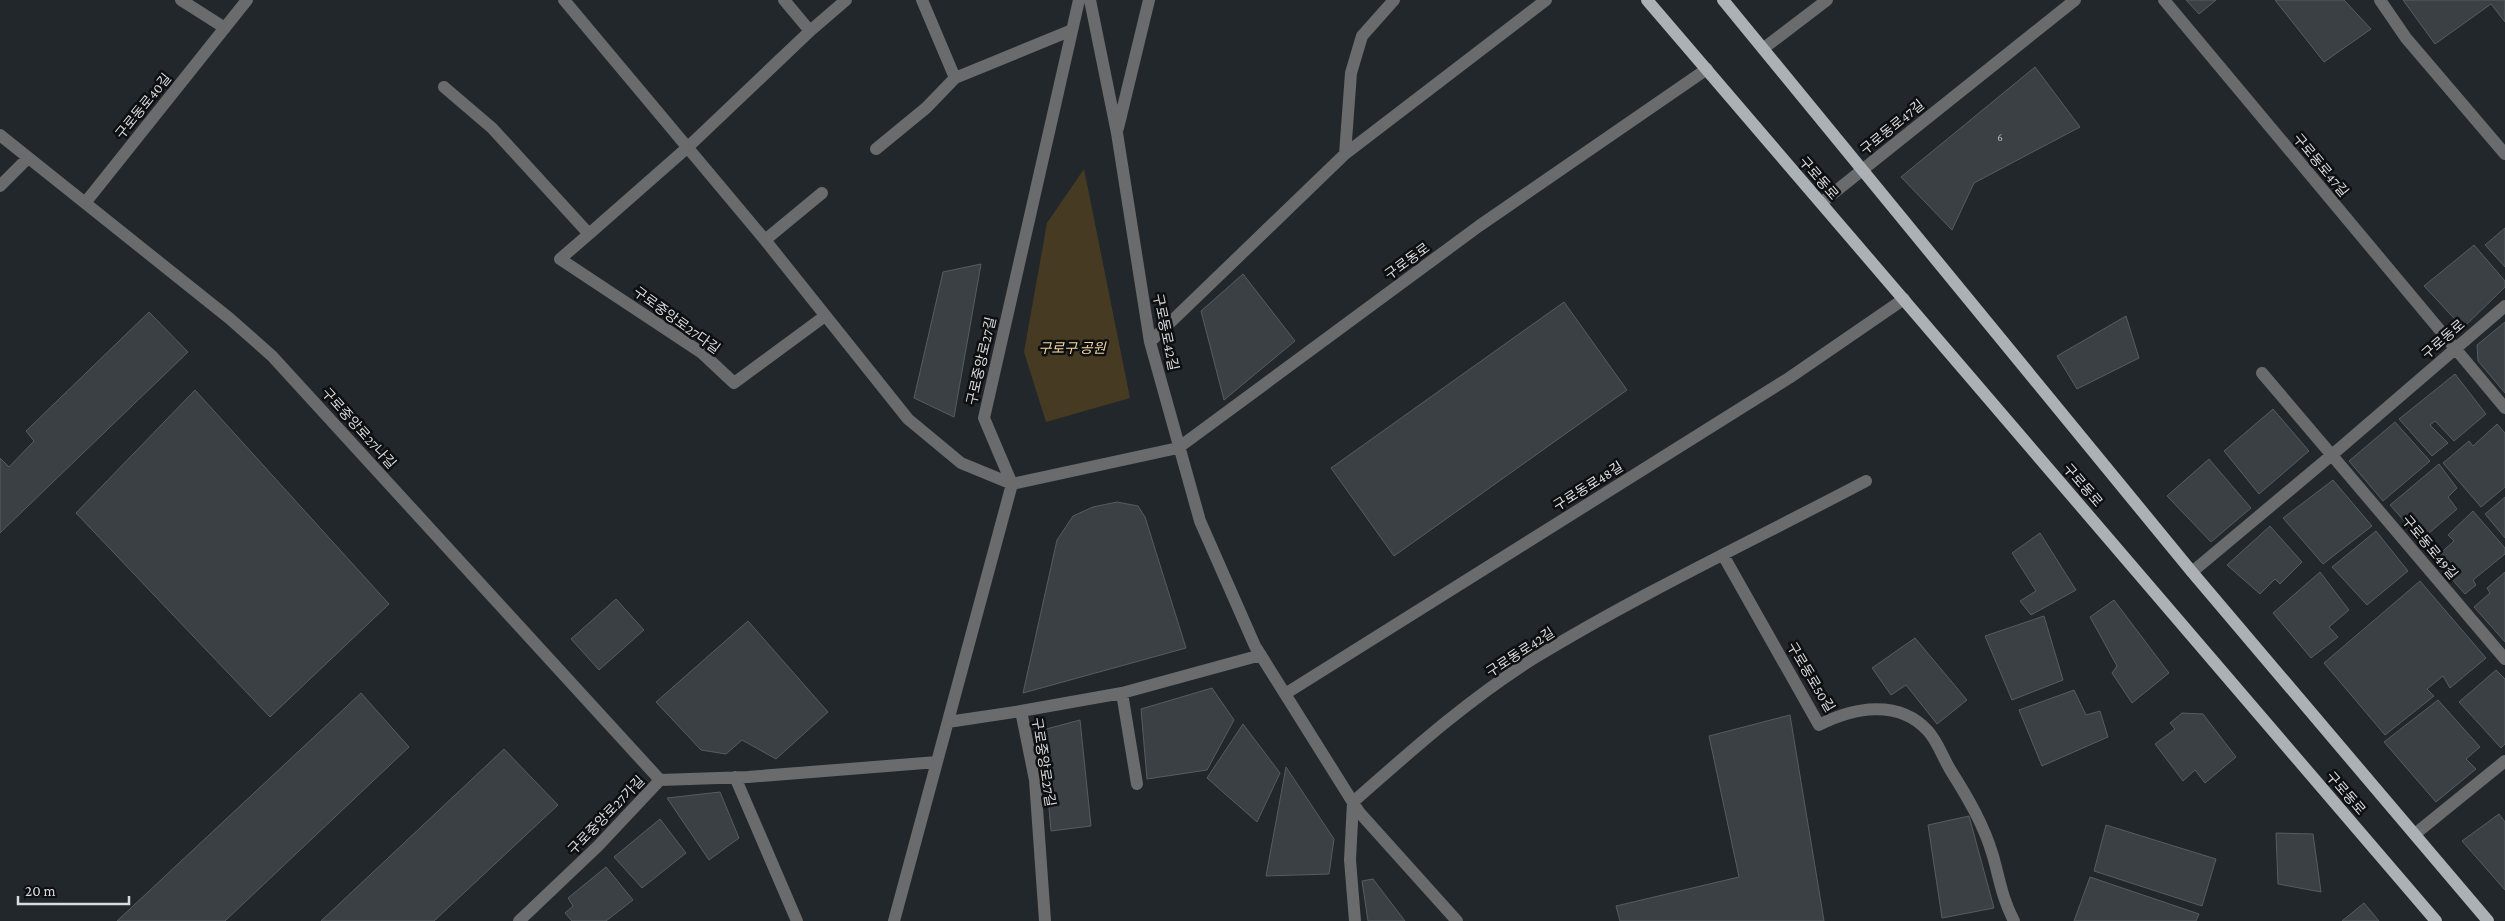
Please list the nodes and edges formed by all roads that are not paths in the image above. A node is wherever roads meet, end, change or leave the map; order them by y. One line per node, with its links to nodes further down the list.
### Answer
1 (181, 0): 18 (street)
2 (247, 0): 18 (street, 구로동로40길)
3 (564, 0): 27 (street)
4 (784, 0): 20 (street)
5 (846, 0): 20 (street)
6 (922, 0): 23 (street)
7 (1078, 0): 19 (street, 구로중앙로27길)
8 (1090, 0): 25 (street, 구로동로42길)
9 (1148, 0): 25 (street)
10 (1394, 0): 29 (street)
11 (1546, 0): 29 (street)
12 (1647, 0): 22 (main road, 구로동로)
13 (1723, 0): 21 (main road, 구로동로)
14 (1827, 0): 21 (street)
15 (2075, 0): 32 (street, 구로동로47길)
16 (2164, 0): 43 (street, 구로동로47길)
17 (2380, 0): 30 (street)
18 (225, 28): 35 (street, 구로동로40길)
19 (1072, 30): 23 (street); 49 (street, 구로중앙로27길)
20 (810, 31): 27 (street, 구로중앙로27다길)
21 (1764, 48): 32 (main road, 구로동로)
22 (1707, 69): 36 (main road, 구로동로); 46 (street, 구로동로)
23 (955, 78): 28 (street)
24 (444, 86): 37 (street)
25 (1117, 133): 42 (street, 구로동로42길)
26 (0, 135): 31 (street, 구로중앙로27나길)
27 (688, 147): 37 (street, 구로중앙로27다길); 38 (street)
28 (876, 148)
29 (1345, 154): 42 (street)
30 (2505, 154)
31 (28, 158): 33 (street); 35 (street, 구로중앙로27나길)
32 (1863, 169): 36 (street, 구로동로47길); 51 (main road, 구로동로)
33 (0, 186)
34 (822, 193): 38 (street)
35 (84, 203): 61 (street, 구로중앙로27나길)
36 (1822, 203): 39 (main road, 구로동로)
37 (588, 234): 41 (street, 구로중앙로27다길)
38 (766, 240): 41 (street)
39 (1904, 299): 55 (street, 구로동로48길); 72 (main road, 구로동로)
40 (2505, 306): 43 (street, 구로동로)
41 (825, 316): 49 (street)
42 (1150, 342): 46 (street, 구로동로42길)
43 (2455, 349): 45 (street); 47 (street, 구로동로)
44 (2262, 373): 47 (street)
45 (2505, 408)
46 (1178, 448): 49 (street); 52 (street, 구로동로42길)
47 (2333, 454): 51 (street, 구로동로); 53 (street, 구로동로49길)
48 (1866, 481): 50 (street)
49 (1012, 484): 57 (street)
50 (1722, 555): 63 (street, 구로동로42길); 71 (street, 구로동로50길)
51 (2192, 572): 64 (main road, 구로동로)
52 (1261, 655): 54 (street); 55 (street, 구로동로42길)
53 (2505, 659)
54 (1122, 693): 56 (street); 62 (street)
55 (1285, 694): 63 (street, 구로동로42길)
56 (1021, 711): 57 (street, 구로중앙로27길); 68 (street, 구로중앙로27길)
57 (948, 722): 59 (street)
58 (2505, 761): 64 (street)
59 (937, 762): 60 (street, 구로중앙로27가길); 67 (street)
60 (735, 778): 61 (street, 구로중앙로27가길); 66 (street)
61 (660, 780): 65 (street, 구로중앙로27가길)
62 (1137, 784)
63 (1353, 802): 69 (street); 70 (street, 구로동로42길)
64 (2415, 834): 73 (main road, 구로동로)
65 (519, 921)
66 (797, 921)
67 (894, 921)
68 (1046, 921)
69 (1355, 921)
70 (1457, 921)
71 (2014, 921)
72 (2436, 921)
73 (2488, 921)

